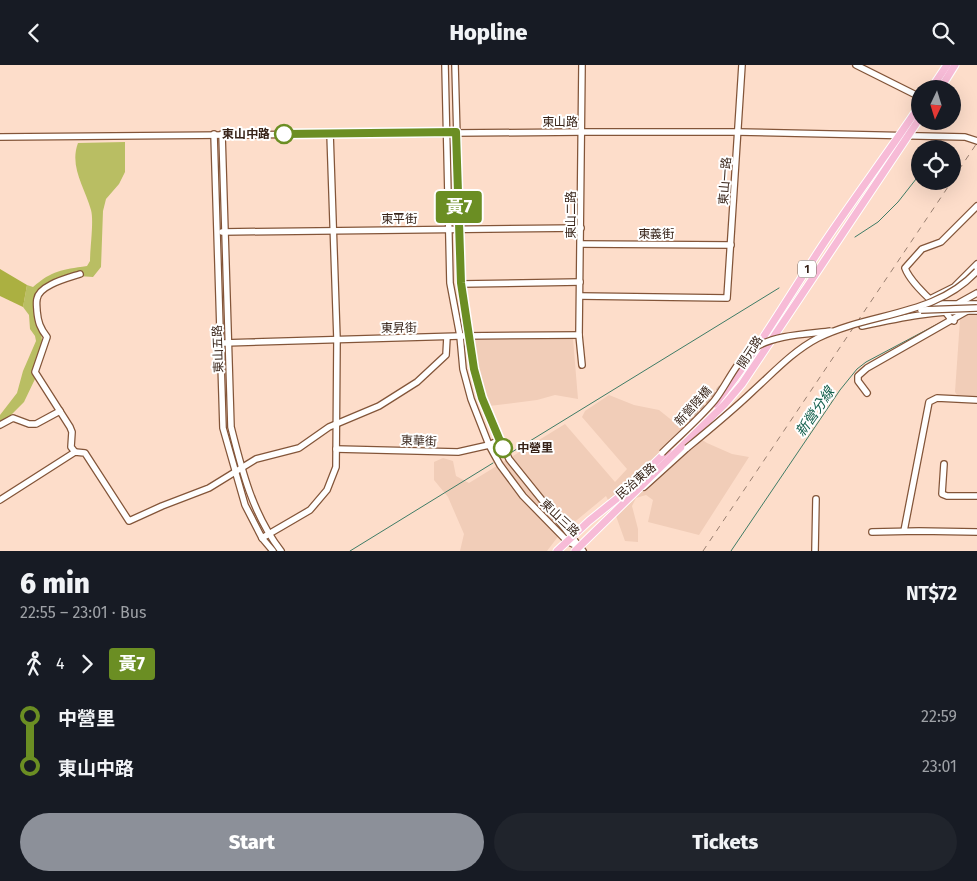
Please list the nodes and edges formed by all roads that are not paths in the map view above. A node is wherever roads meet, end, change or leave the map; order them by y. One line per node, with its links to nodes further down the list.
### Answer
1 (444, 65): 18 (street, 東山三路)
2 (455, 65): 14 (street, 東山三路)
3 (582, 65): 15 (street, 東山二路)
4 (742, 65): 16 (street, 東山一路)
5 (856, 65): 8 (street)
6 (947, 65): 9 (main road)
7 (955, 65): 10 (main road)
8 (864, 67): 11 (street)
9 (937, 80)
10 (946, 80)
11 (911, 92)
12 (911, 122): 21 (main road, 1)
13 (911, 128): 21 (main road, 1)
14 (456, 132): 15 (street, 東山路); 18 (street, 東山路); 28 (street, 東山三路)
15 (582, 132): 16 (street, 東山路); 25 (street, 東山二路)
16 (738, 132): 21 (street, 東山路); 32 (street, 東山一路)
17 (330, 133): 18 (street, 東山路); 19 (street, 東山路); 26 (street)
18 (446, 133): 27 (street, 東山三路)
19 (222, 134): 20 (street, 東山路); 29 (street, 東山五路)
20 (214, 135): 22 (street, 東山路); 30 (street, 東山五路)
21 (904, 135): 23 (street, 東山路); 77 (main road, 開元路 / 1); 78 (main road, 開元路 / 1)
22 (0, 137)
23 (977, 141)
24 (977, 207): 40 (street)
25 (581, 228): 28 (street, 東平街); 31 (street, 東山二路)
26 (333, 229): 27 (street, 東平街); 29 (street, 東平街); 54 (street)
27 (450, 229): 28 (street, 東平街); 51 (street, 東山三路)
28 (460, 229): 36 (street, 東山三路)
29 (225, 231): 30 (street, 東平街); 56 (street, 東山五路)
30 (217, 232): 55 (street, 東山五路)
31 (581, 244): 32 (street, 東義街); 37 (street, 東山二路)
32 (731, 245): 39 (street, 東山一路)
33 (977, 264): 40 (street)
34 (977, 271): 45 (street, 新營陸橋, bridge)
35 (80, 274): 62 (street)
36 (461, 283): 37 (street); 53 (street, 東山三路)
37 (580, 283): 39 (street, 東山二路)
38 (977, 293): 41 (street)
39 (580, 296): 50 (street, 東山二路)
40 (932, 301): 41 (street); 46 (street)
41 (958, 304): 42 (street)
42 (977, 304)
43 (977, 309): 44 (street); 45 (street, 新營陸橋, bridge)
44 (967, 311): 46 (street); 47 (street)
45 (904, 312): 49 (street, 新營陸橋, bridge)
46 (948, 312): 47 (street); 48 (street)
47 (952, 320): 59 (street)
48 (862, 326)
49 (843, 329): 67 (street, 新營陸橋, bridge); 70 (street, 新營陸橋, bridge)
50 (579, 335): 53 (street, 東昇街); 57 (street, 東山二路)
51 (460, 336): 52 (street, 東昇街); 53 (street, 東昇街); 66 (street, 東山三路)
52 (447, 337): 54 (street, 東昇街); 64 (street)
53 (469, 337): 65 (street, 東山三路)
54 (337, 339): 56 (street, 東昇街); 64 (street)
55 (220, 343): 56 (street, 東昇街); 73 (street, 東山五路)
56 (227, 343): 72 (street, 東山五路)
57 (582, 365)
58 (751, 392): 61 (street)
59 (867, 393)
60 (977, 400): 79 (street)
61 (746, 402)
62 (60, 411): 63 (street); 69 (street)
63 (0, 425)
64 (336, 425): 68 (street); 72 (street)
65 (500, 440): 66 (street, 東華街); 83 (street, 東山三路)
66 (489, 445): 68 (street, 東華街); 83 (street, 東山三路)
67 (687, 448): 78 (street, 民治東路)
68 (336, 449): 82 (street)
69 (75, 452): 73 (street); 76 (street)
70 (662, 453): 77 (street, 開元路)
71 (944, 464): 74 (street)
72 (241, 469): 73 (street); 82 (street, 東山五路)
73 (235, 473): 82 (street, 東山五路)
74 (977, 496)
75 (816, 499): 88 (street)
76 (0, 500)
77 (589, 521): 83 (main road, 開元路 / 1)
78 (598, 528): 84 (main road, 開元路 / 1)
79 (904, 531): 80 (street); 81 (street)
80 (872, 532)
81 (977, 533)
82 (265, 536): 85 (street, 東山五路); 86 (street, 東山五路)
83 (570, 539): 84 (street, 東山三路); 87 (main road, 開元路 / 1)
84 (579, 550)
85 (273, 551)
86 (281, 551)
87 (557, 551)
88 (815, 551)

